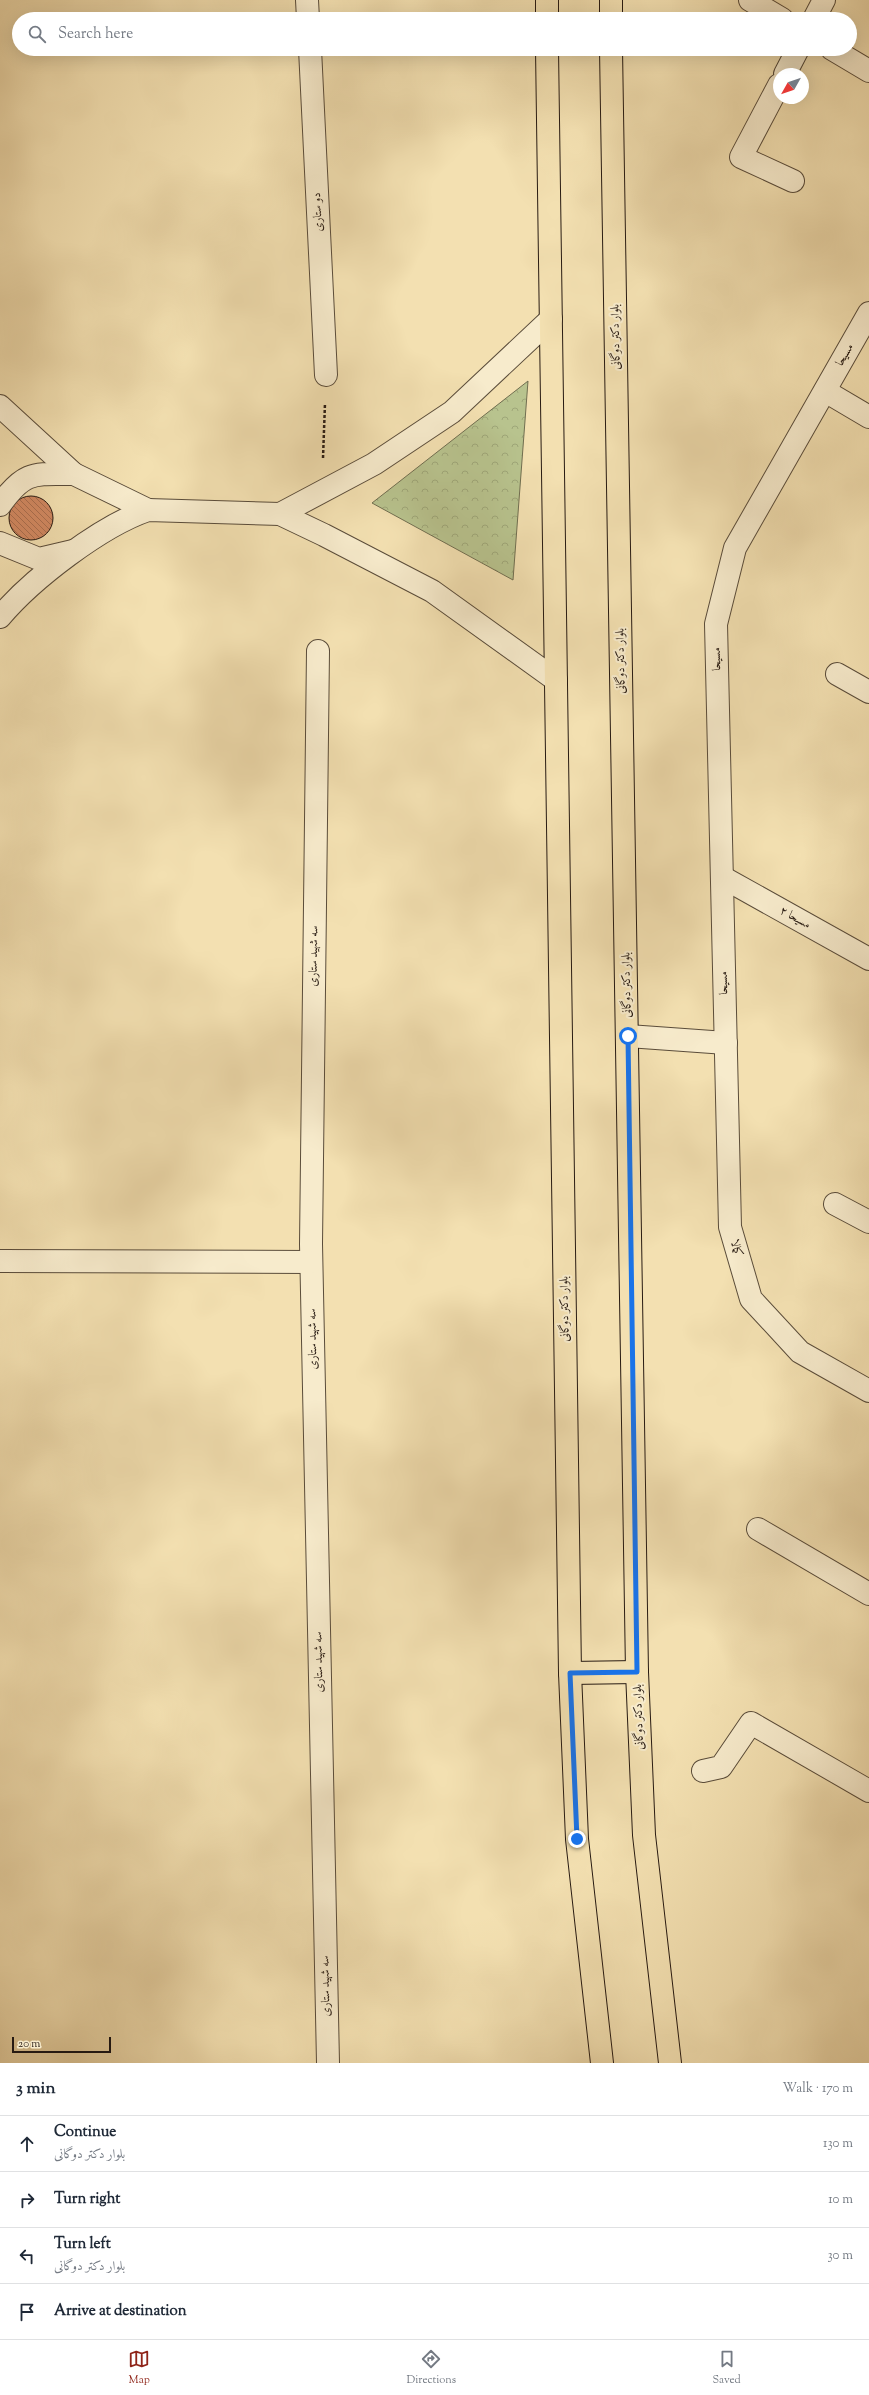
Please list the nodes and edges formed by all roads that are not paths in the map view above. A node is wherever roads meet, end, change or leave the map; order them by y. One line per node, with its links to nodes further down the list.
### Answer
1 (307, 0): 6 (street)
2 (546, 0): 7 (main road)
3 (610, 0): 8 (main road)
4 (750, 0): 9 (street)
5 (824, 0): 10 (street)
6 (308, 12)
7 (547, 12)
8 (611, 12)
9 (770, 12)
10 (818, 12)
11 (310, 56): 22 (street, دو ستاری)
12 (547, 56): 21 (main road, بلوار دکتر دوگانی)
13 (611, 56): 39 (main road, بلوار دکتر دوگانی)
14 (794, 56): 16 (street)
15 (844, 56): 17 (street)
16 (788, 68)
17 (869, 71)
18 (773, 96): 19 (street)
19 (792, 181)
20 (869, 313): 23 (street, مسیحا)
21 (551, 319): 29 (street); 35 (main road, بلوار دکتر دوگانی)
22 (326, 375)
23 (824, 391): 25 (street); 37 (street, مسیحا)
24 (0, 406): 26 (street)
25 (869, 417)
26 (74, 474): 27 (street); 28 (street)
27 (0, 505)
28 (148, 510): 29 (street); 31 (street)
29 (280, 514): 35 (street)
30 (0, 542): 31 (street)
31 (77, 550): 32 (street)
32 (0, 617)
33 (318, 651): 44 (street, سه شهید ستاری)
34 (837, 674): 36 (street)
35 (556, 680): 49 (main road, بلوار دکتر دوگانی)
36 (869, 692)
37 (722, 877): 38 (street, مسيحا ۲); 40 (street, مسیحا)
38 (869, 959)
39 (628, 1036): 40 (street); 48 (main road, بلوار دکتر دوگانی)
40 (726, 1043): 45 (street, کمالا)
41 (835, 1204): 42 (street)
42 (869, 1222)
43 (0, 1261): 44 (street)
44 (311, 1262): 52 (street, سه شهید ستاری)
45 (869, 1391)
46 (758, 1529): 47 (street)
47 (869, 1594)
48 (637, 1672): 49 (main road); 54 (main road, بلوار دکتر دوگانی)
49 (570, 1673): 53 (main road, بلوار دکتر دوگانی)
50 (704, 1771): 51 (street)
51 (869, 1791)
52 (328, 2063)
53 (602, 2063)
54 (670, 2063)

